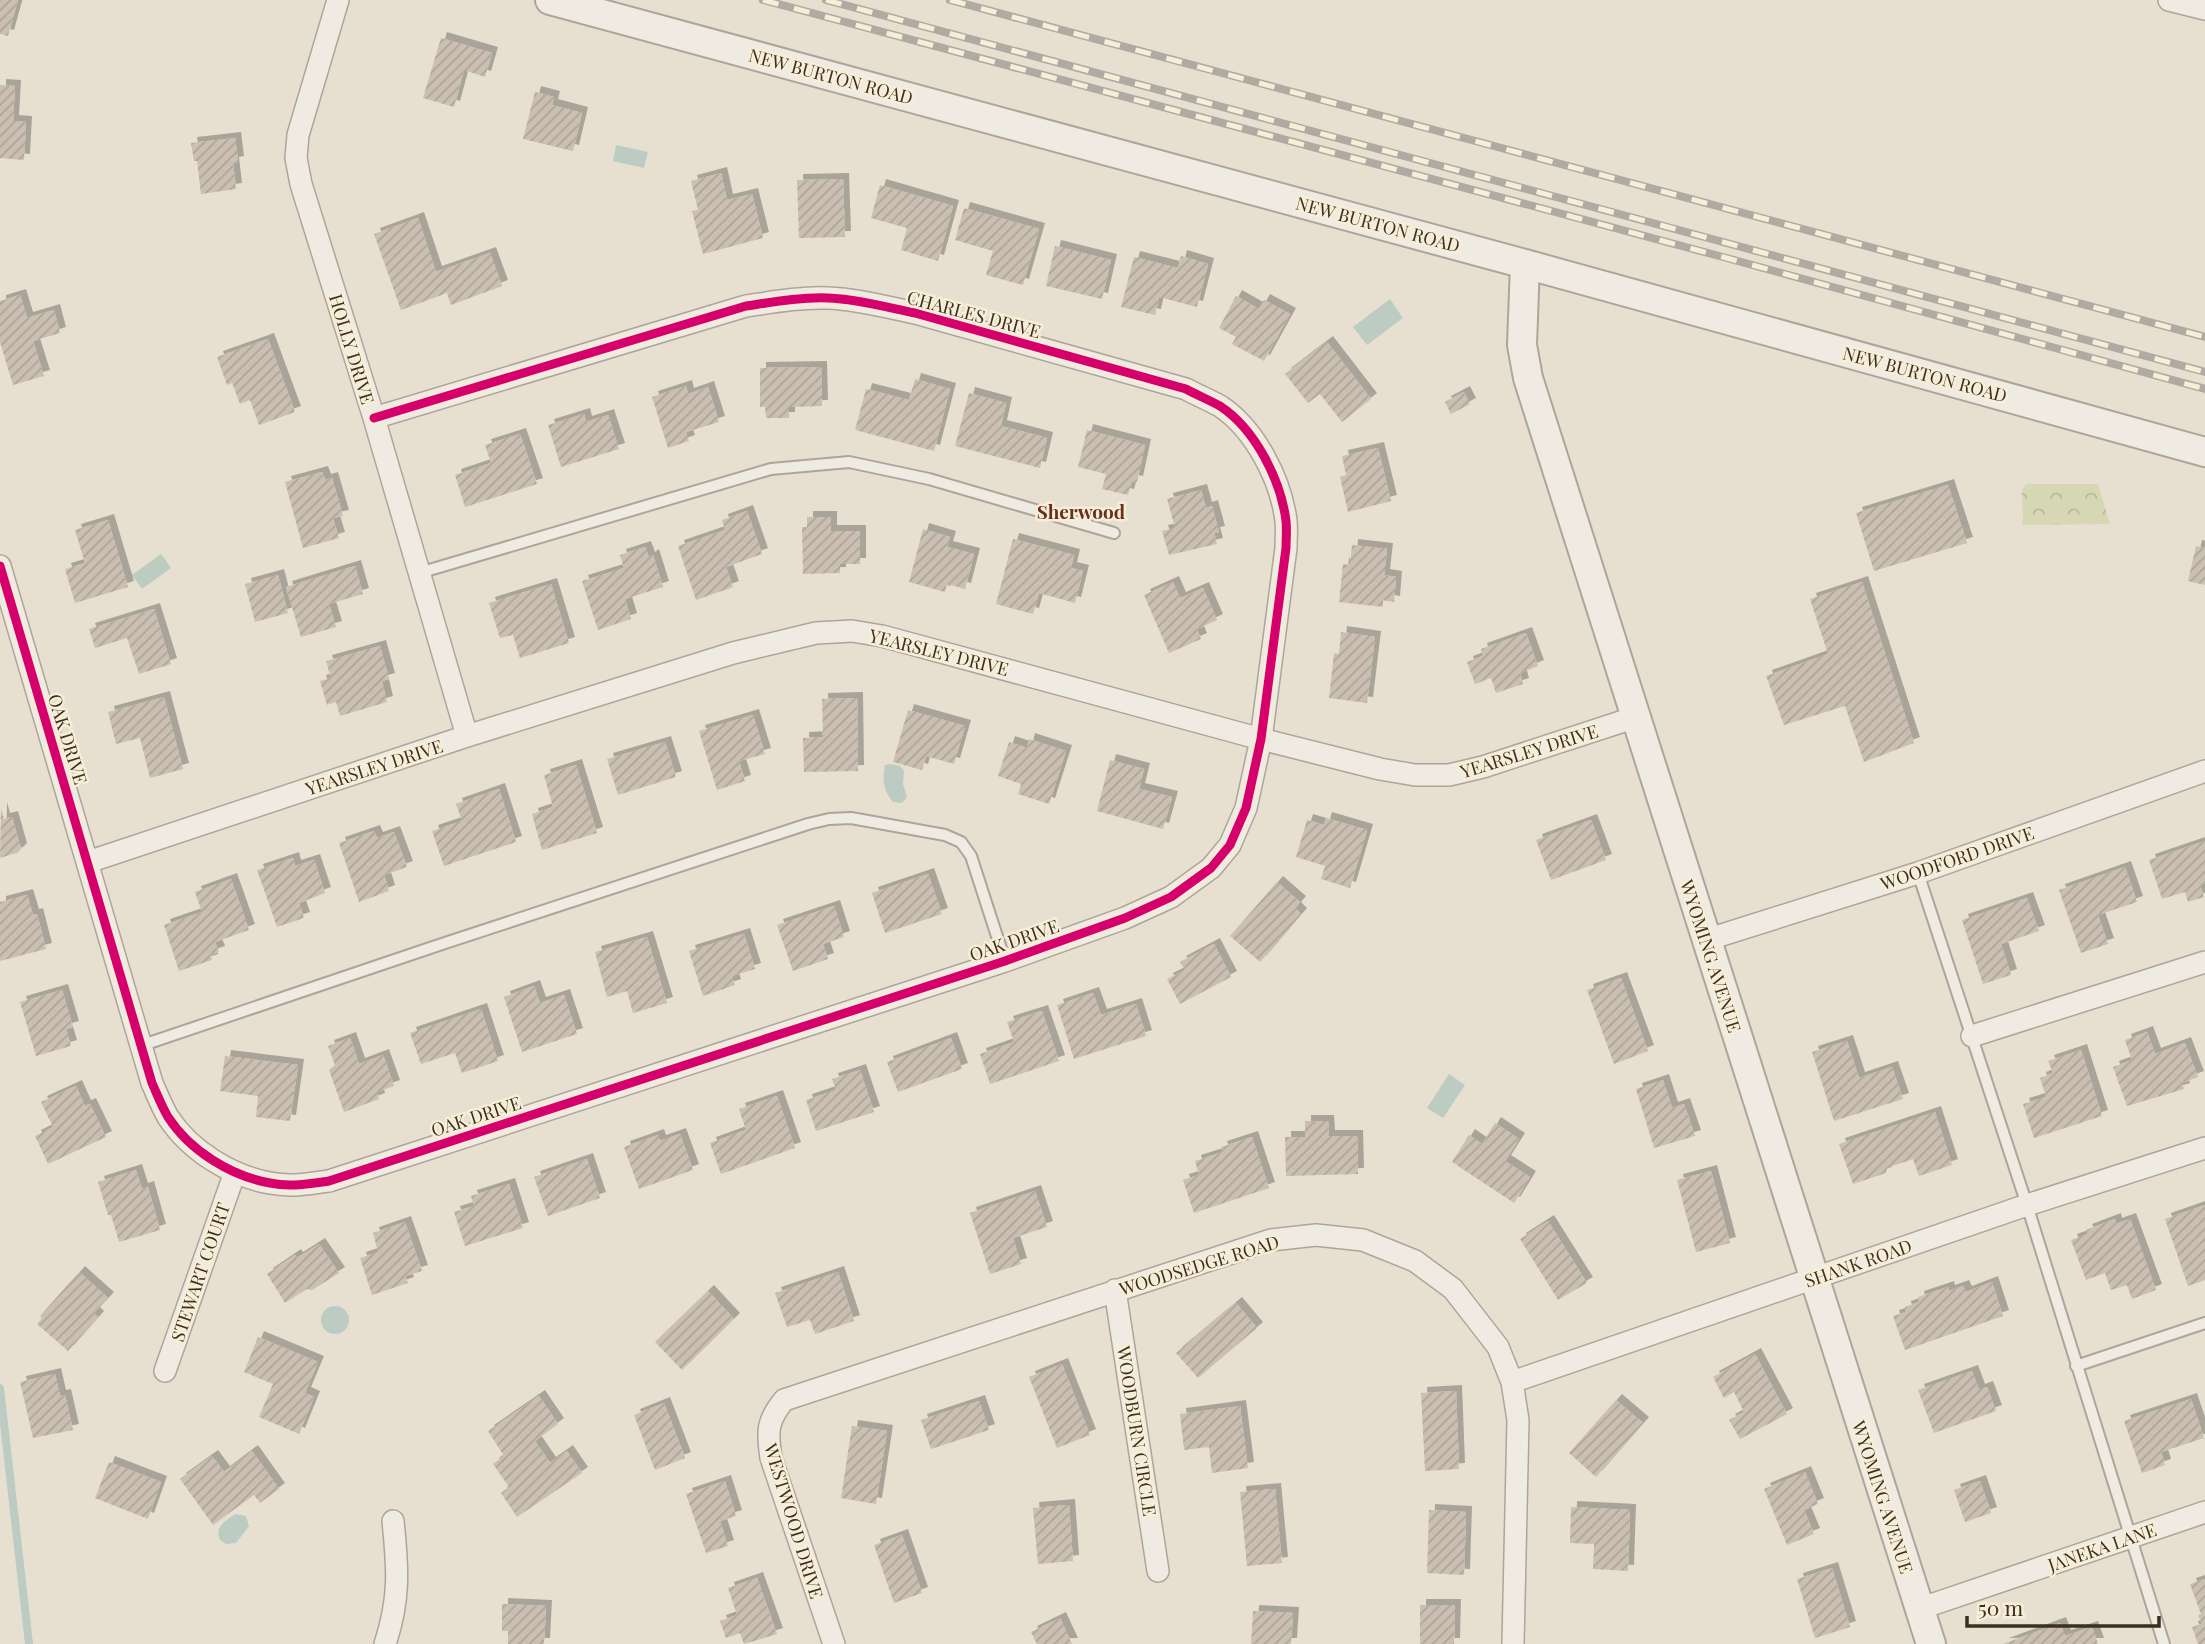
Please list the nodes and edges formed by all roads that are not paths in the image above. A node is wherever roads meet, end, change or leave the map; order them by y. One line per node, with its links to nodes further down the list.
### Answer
1 (338, 0): 6 (street, HOLLY DRIVE)
2 (550, 0): 5 (street, NEW BURTON ROAD)
3 (2169, 0): 4 (street)
4 (2205, 9)
5 (1525, 264): 7 (street, NEW BURTON ROAD); 11 (street, WYOMING AVENUE)
6 (374, 418): 10 (street, HOLLY DRIVE); 13 (street, CHARLES DRIVE)
7 (2205, 452)
8 (1114, 533): 10 (lane)
9 (0, 566): 15 (street, OAK DRIVE)
10 (419, 573): 12 (street, HOLLY DRIVE)
11 (1636, 718): 13 (street, YEARSLEY DRIVE); 17 (street, WYOMING AVENUE)
12 (467, 736): 13 (street, YEARSLEY DRIVE); 15 (street, YEARSLEY DRIVE)
13 (1261, 739): 18 (street, OAK DRIVE)
14 (2205, 771): 16 (street, WOODFORD DRIVE)
15 (88, 862): 21 (street, OAK DRIVE)
16 (1918, 873): 17 (street, WOODFORD DRIVE); 20 (lane)
17 (1706, 940): 25 (street, WYOMING AVENUE)
18 (1005, 961): 21 (lane); 23 (street, OAK DRIVE)
19 (2205, 962): 20 (street)
20 (1972, 1036): 24 (lane)
21 (141, 1046): 23 (street, OAK DRIVE)
22 (2205, 1148): 24 (street, SHANK ROAD)
23 (235, 1172): 29 (street, STEWART COURT)
24 (2027, 1205): 25 (street, SHANK ROAD); 28 (lane)
25 (1814, 1278): 30 (street, SHANK ROAD); 36 (street, WYOMING AVENUE)
26 (1115, 1290): 30 (street, WOODSEDGE ROAD); 31 (street, WOODSEDGE ROAD); 35 (street, WOODBURN CIRCLE)
27 (2205, 1324): 28 (lane)
28 (2076, 1366): 34 (lane)
29 (165, 1371)
30 (1512, 1382): 39 (street, WOODSEDGE ROAD)
31 (784, 1400): 38 (street, WESTWOOD DRIVE)
32 (2205, 1512): 34 (street, JANEKA LANE)
33 (393, 1521): 37 (street)
34 (2129, 1536): 36 (street, JANEKA LANE); 41 (lane)
35 (1158, 1571)
36 (1919, 1609): 40 (street, WYOMING AVENUE)
37 (385, 1644)
38 (834, 1644)
39 (1513, 1644)
40 (1931, 1644)
41 (2164, 1644)

